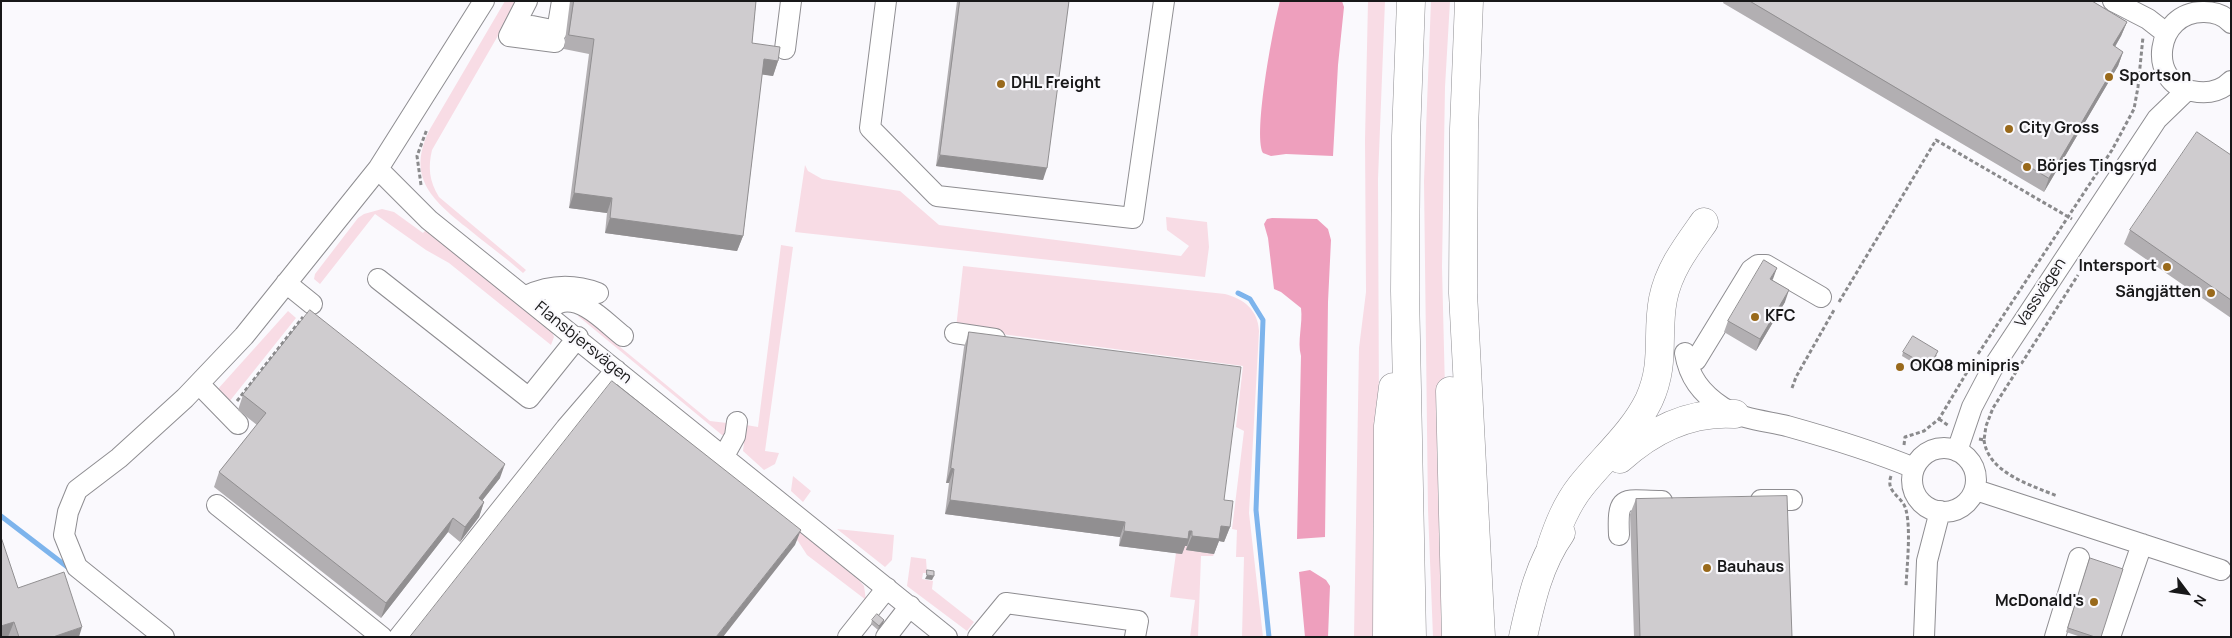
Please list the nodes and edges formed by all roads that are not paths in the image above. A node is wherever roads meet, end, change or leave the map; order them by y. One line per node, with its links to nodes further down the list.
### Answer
1 (484, 1): 23 (street)
2 (527, 1): 12 (street)
3 (562, 1): 12 (street)
4 (791, 1): 16 (street)
5 (886, 1): 6 (street)
6 (1164, 1)
7 (1411, 1): 27 (highway)
8 (1455, 1): 68 (highway)
9 (1469, 1): 69 (highway)
10 (2113, 1): 14 (street)
11 (2196, 6): 13 (street); 14 (street)
12 (518, 19): 15 (street)
13 (2231, 23)
14 (2166, 32): 17 (street)
15 (555, 42)
16 (785, 49)
17 (2169, 76): 19 (street); 22 (street, Vassvägen)
18 (2231, 81): 20 (street)
19 (2187, 90): 20 (street); 22 (street, Vassvägen)
20 (2211, 92): 21 (street)
21 (2231, 96)
22 (2156, 119): 42 (street, Vassvägen)
23 (378, 169): 26 (street); 29 (street, Flansbjersvägen)
24 (1704, 222): 53 (highway)
25 (378, 279): 35 (street)
26 (286, 283): 31 (street); 38 (street)
27 (1404, 291): 66 (highway); 67 (highway)
28 (598, 293): 29 (street)
29 (526, 296): 32 (street, Flansbjersvägen)
30 (1821, 297): 39 (street)
31 (312, 304)
32 (546, 312): 34 (street); 35 (street, Flansbjersvägen)
33 (955, 333): 36 (street)
34 (623, 336)
35 (578, 337): 37 (street, Flansbjersvägen)
36 (1013, 341)
37 (616, 370): 43 (street, Flansbjersvägen); 60 (street)
38 (199, 384): 40 (street); 58 (street)
39 (1735, 414): 44 (street); 53 (highway)
40 (233, 418)
41 (737, 422): 43 (street)
42 (1957, 451): 44 (street); 45 (street)
43 (724, 456): 56 (street, Flansbjersvägen)
44 (1914, 468): 50 (street)
45 (1976, 490): 50 (street); 52 (street)
46 (1792, 500): 48 (street)
47 (1686, 501): 51 (street)
48 (1743, 501)
49 (217, 505): 59 (street)
50 (1940, 511): 71 (street)
51 (1619, 535)
52 (2142, 544): 55 (street); 73 (street)
53 (1551, 548): 70 (highway)
54 (2079, 558): 72 (street)
55 (2221, 570)
56 (887, 588): 57 (street, Flansbjersvägen); 61 (street)
57 (910, 606): 62 (street); 63 (street, Flansbjersvägen)
58 (164, 637)
59 (382, 637)
60 (399, 637)
61 (848, 637)
62 (886, 637)
63 (947, 637)
64 (978, 637): 65 (street)
65 (1135, 637)
66 (1387, 637)
67 (1412, 637)
68 (1456, 637)
69 (1481, 637)
70 (1523, 637)
71 (1924, 637)
72 (2055, 637)
73 (2110, 637)

